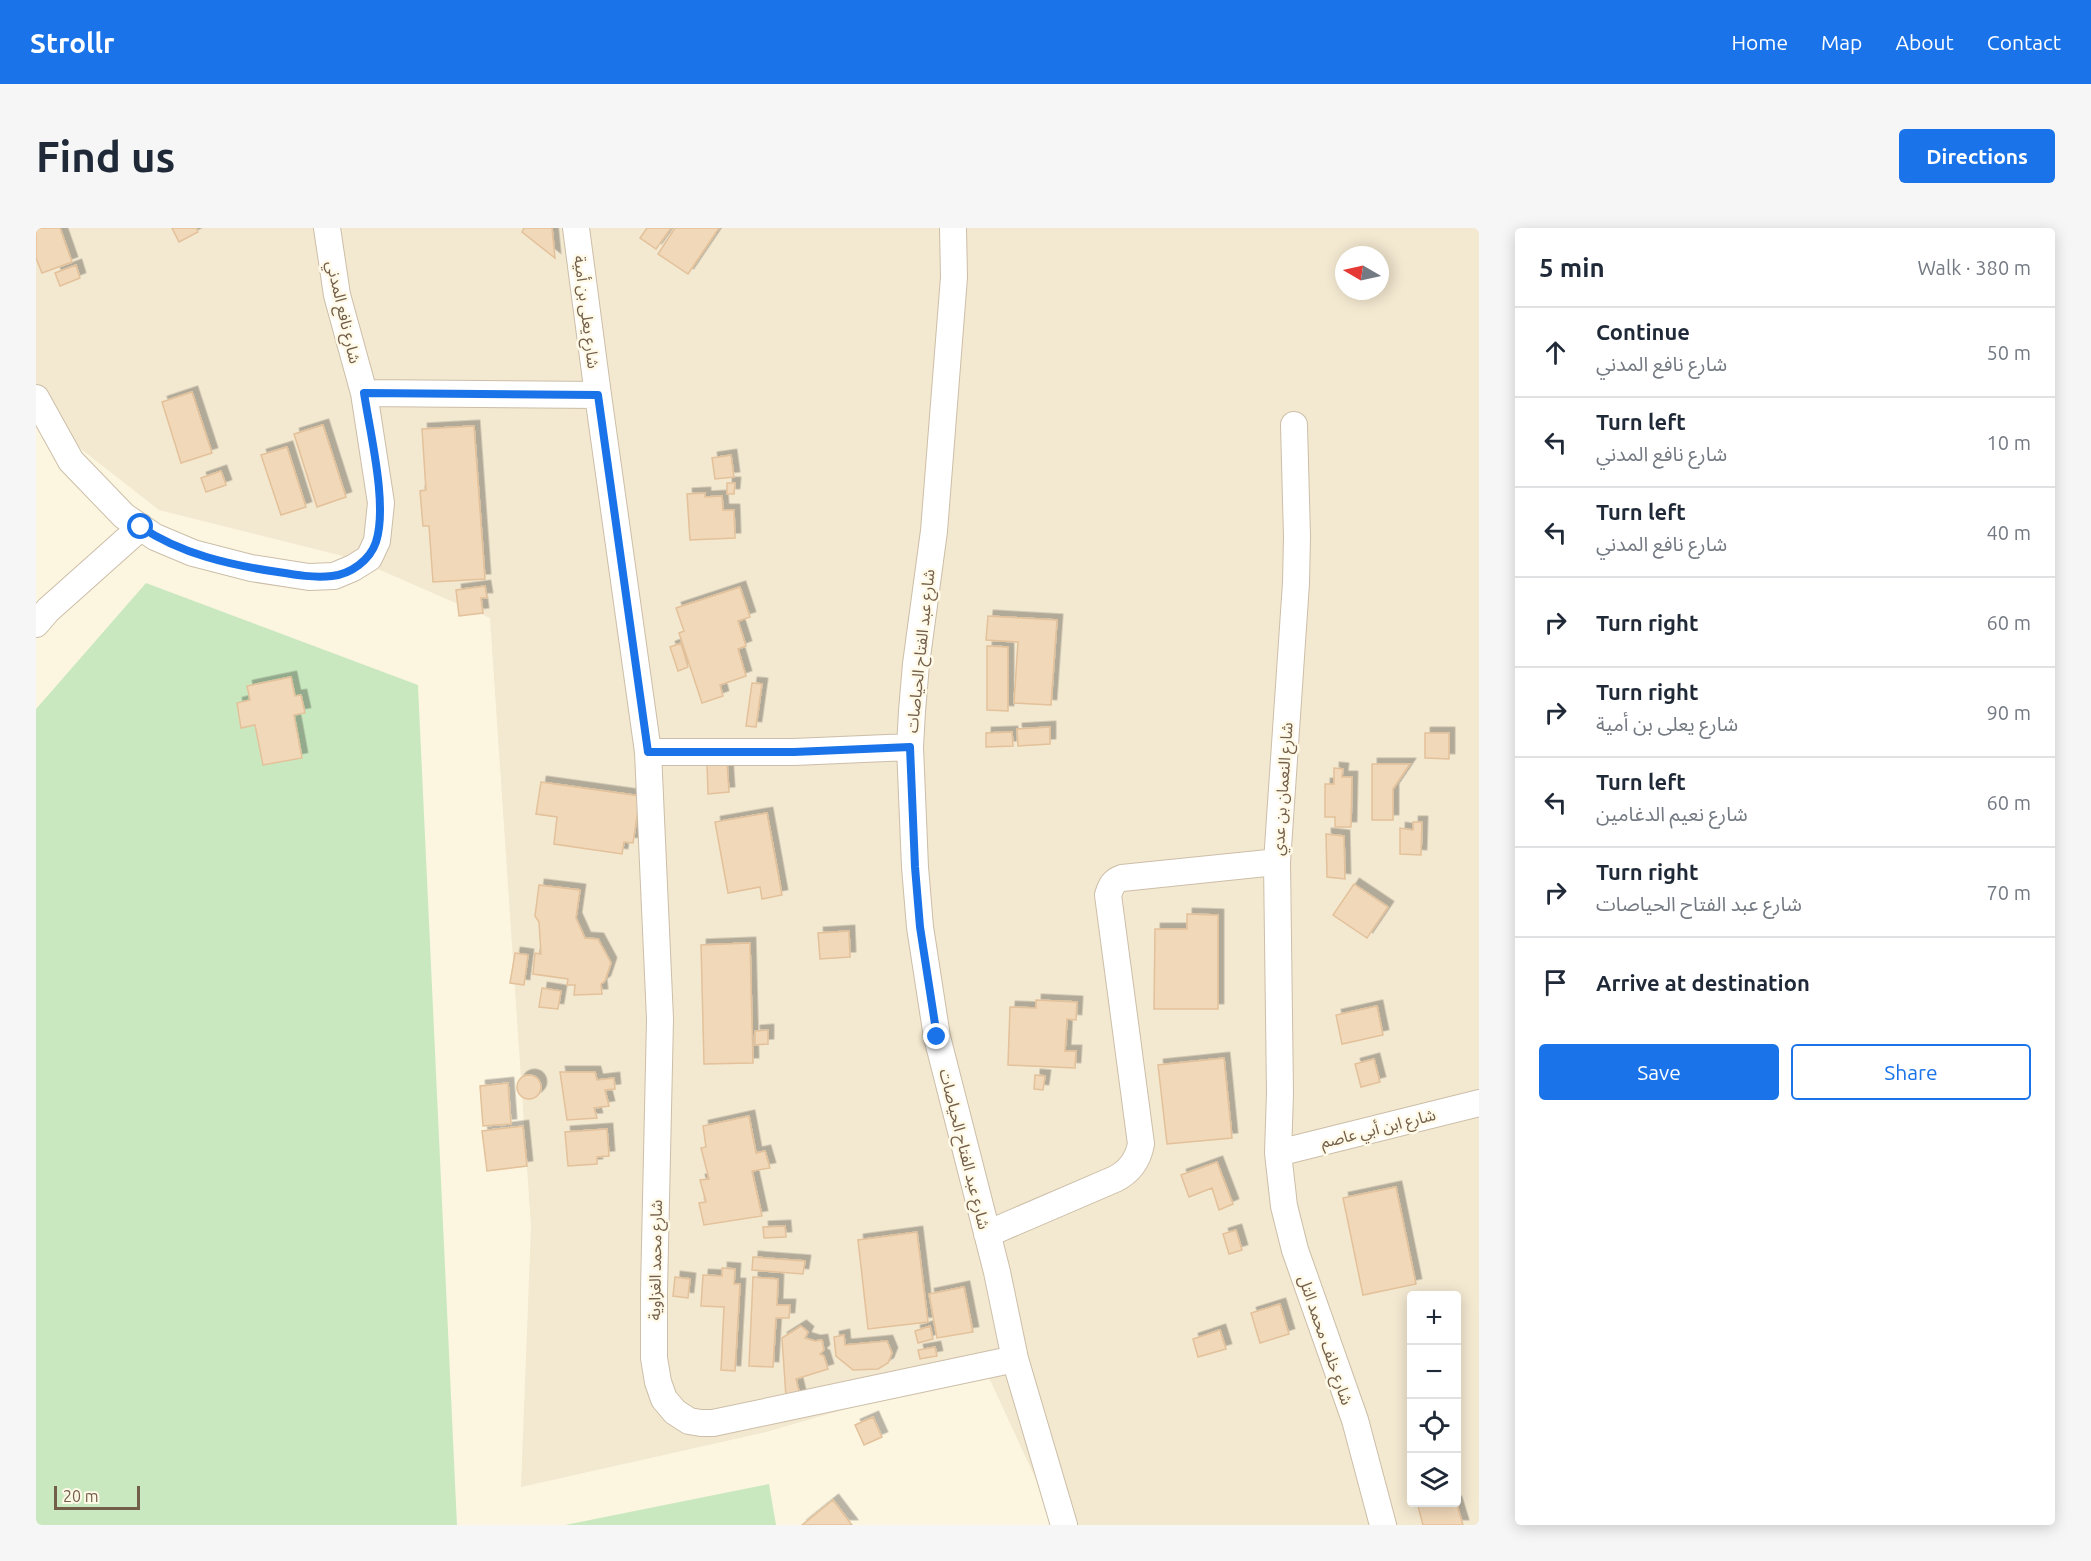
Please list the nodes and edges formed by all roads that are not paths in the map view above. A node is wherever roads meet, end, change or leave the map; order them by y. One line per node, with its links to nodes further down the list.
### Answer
1 (327, 228): 4 (street, شارع نافع المدني)
2 (576, 228): 5 (street, شارع يعلى بن أمية)
3 (953, 228): 10 (street, شارع عبد الفتاح الحياصات)
4 (364, 393): 5 (street); 8 (street, شارع نافع المدني)
5 (598, 395): 11 (street, شارع يعلى بن أمية)
6 (36, 398): 8 (street, شارع نافع المدني)
7 (1294, 424): 12 (street, شارع النعمان بن عدي)
8 (141, 527): 9 (street)
9 (36, 624)
10 (910, 747): 11 (street); 15 (street, شارع عبد الفتاح الحياصات)
11 (648, 752): 16 (street, شارع محمد الغزاوية)
12 (1277, 862): 14 (street, شارع النعمان بن عدي); 15 (street)
13 (1479, 1103): 14 (street, شارع ابن أبي عاصم)
14 (1278, 1153): 18 (street, شارع خلف محمد التل)
15 (987, 1234): 16 (street, شارع عبد الفتاح الحياصات)
16 (1015, 1359): 17 (street, شارع عبد الفتاح الحياصات)
17 (1064, 1525)
18 (1383, 1525)

